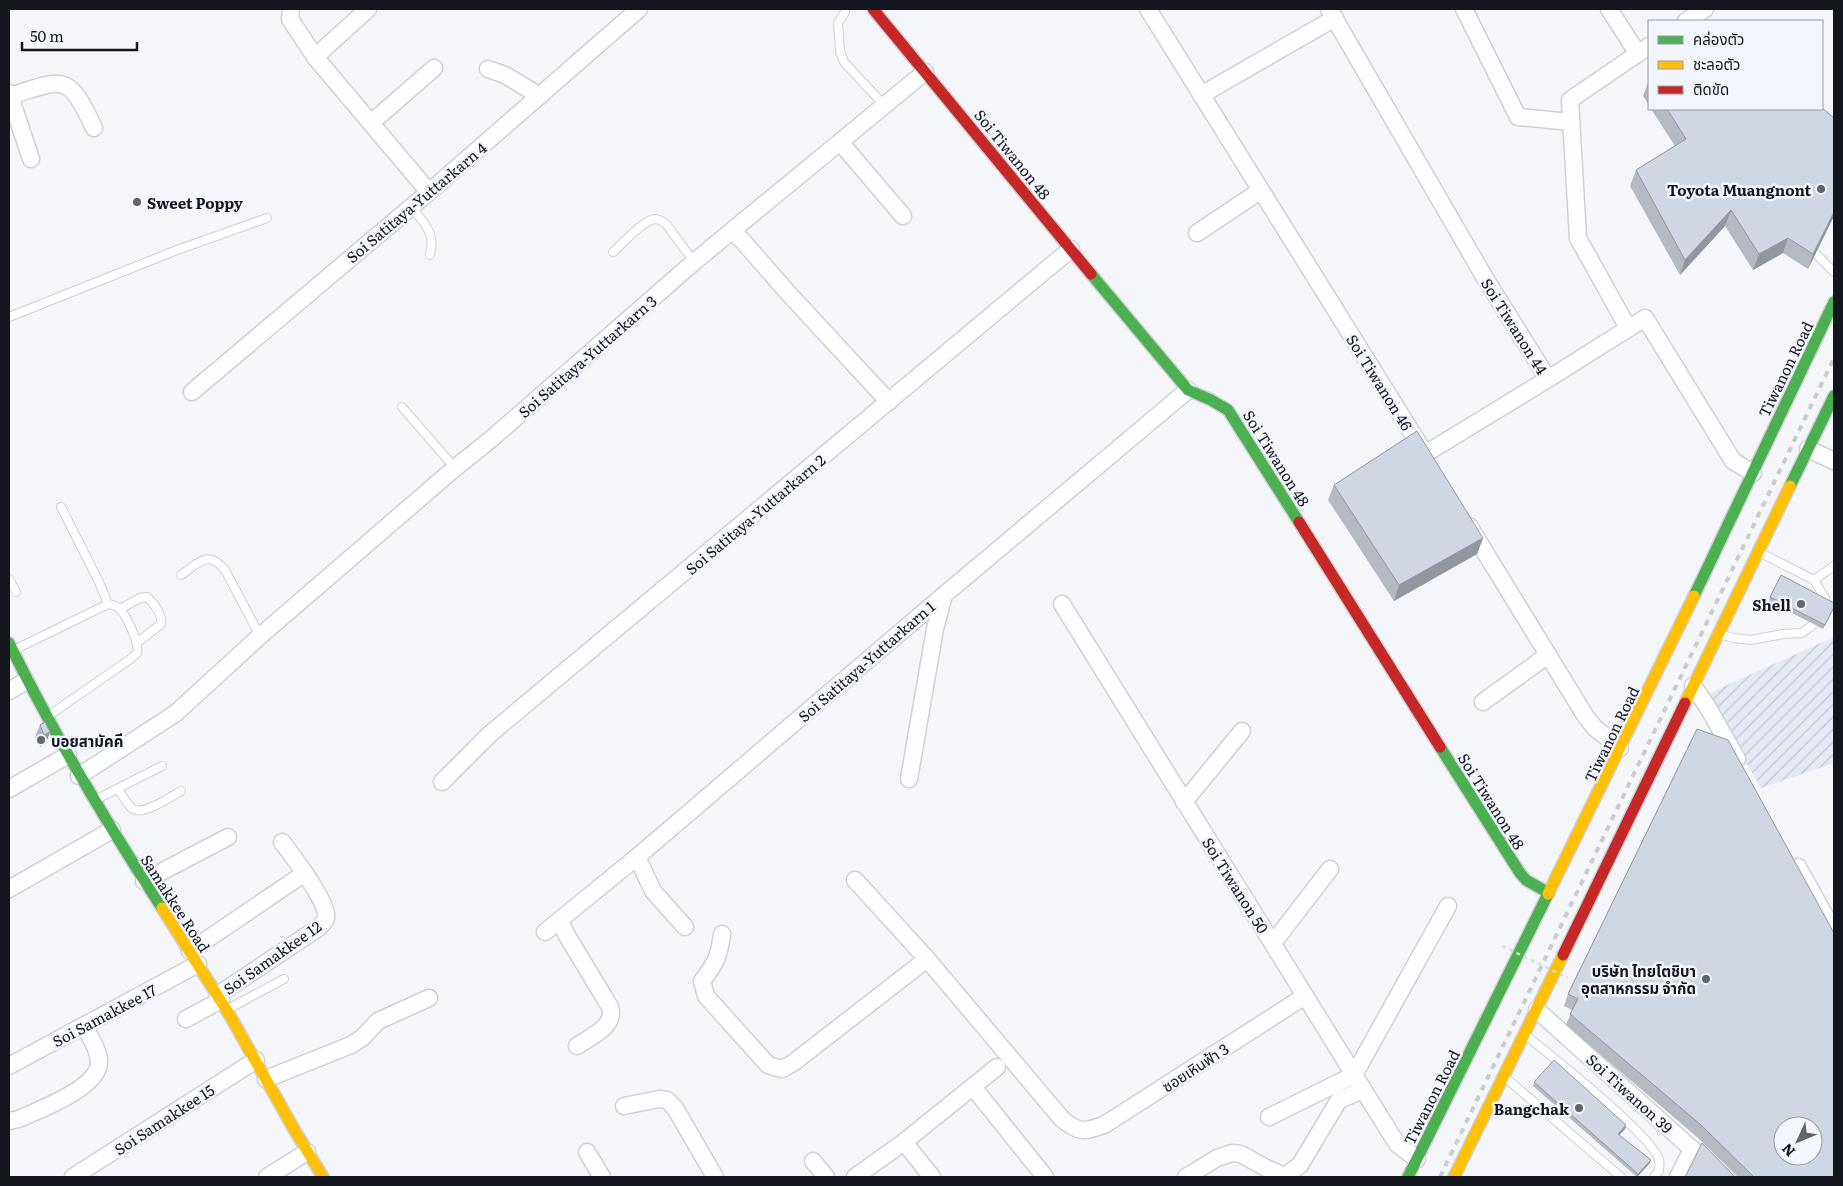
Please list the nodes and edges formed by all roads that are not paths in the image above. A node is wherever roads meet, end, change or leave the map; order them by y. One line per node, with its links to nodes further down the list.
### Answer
1 (291, 9): 13 (street)
2 (368, 9): 13 (street)
3 (639, 9): 19 (street, Soi Satitaya-Yuttarkarn 4)
4 (873, 9): 16 (main road, Soi Tiwanon 48)
5 (1148, 9): 18 (street, Soi Tiwanon 46)
6 (1464, 9): 21 (street)
7 (1609, 9): 12 (street)
8 (1705, 9): 11 (street)
9 (845, 12): 20 (lane)
10 (1332, 13): 18 (street); 42 (street, Soi Tiwanon 44)
11 (1688, 20)
12 (1644, 50): 21 (street)
13 (315, 57): 22 (street)
14 (434, 68): 22 (street)
15 (488, 69): 19 (street)
16 (925, 72): 20 (street, Soi Satitaya-Yuttarkarn 3); 33 (main road, Soi Tiwanon 48)
17 (9, 95): 23 (street); 25 (street)
18 (1201, 95): 26 (street, Soi Tiwanon 46)
19 (540, 96): 27 (street, Soi Satitaya-Yuttarkarn 4)
20 (884, 106): 24 (street, Soi Satitaya-Yuttarkarn 3)
21 (1571, 122): 41 (street)
22 (371, 123): 27 (street)
23 (94, 128)
24 (840, 142): 29 (street); 31 (street, Soi Satitaya-Yuttarkarn 3)
25 (31, 159)
26 (1260, 191): 32 (street); 49 (street, Soi Tiwanon 46)
27 (429, 192): 28 (street, Soi Satitaya-Yuttarkarn 4)
28 (411, 206): 36 (lane); 44 (street, Soi Satitaya-Yuttarkarn 4)
29 (904, 216)
30 (267, 218): 40 (lane)
31 (733, 230): 37 (street, Soi Satitaya-Yuttarkarn 3); 46 (street)
32 (1197, 233)
33 (1071, 249): 43 (main road, Soi Tiwanon 48); 46 (street, Soi Satitaya-Yuttarkarn 2)
34 (612, 252): 37 (lane)
35 (1816, 254): 38 (lane)
36 (430, 255)
37 (694, 262): 51 (street, Soi Satitaya-Yuttarkarn 3)
38 (1834, 272)
39 (1834, 302): 53 (main road, Tiwanon Road)
40 (9, 317)
41 (1628, 328): 42 (street, Soi Tiwanon 44); 53 (street, Soi Tiwanon 44)
42 (1548, 379): 49 (street)
43 (1188, 390): 62 (street, Soi Satitaya-Yuttarkarn 1); 99 (main road, Soi Tiwanon 48)
44 (192, 392)
45 (1834, 396): 48 (main road)
46 (889, 402): 83 (street, Soi Satitaya-Yuttarkarn 2)
47 (402, 407): 51 (lane)
48 (1808, 449): 50 (street); 56 (main road)
49 (1425, 454): 52 (street, Soi Tiwanon 46)
50 (1834, 461)
51 (455, 468): 67 (street, Soi Satitaya-Yuttarkarn 3)
52 (1436, 471)
53 (1753, 473): 77 (main road, Tiwanon Road)
54 (61, 507): 63 (lane)
55 (1461, 513): 70 (street)
56 (1759, 552): 60 (lane); 66 (main road)
57 (1834, 566): 60 (lane)
58 (181, 575): 67 (lane)
59 (9, 579): 61 (lane)
60 (1814, 580): 66 (lane)
61 (16, 592)
62 (944, 595): 82 (street); 93 (street, Soi Satitaya-Yuttarkarn 1)
63 (108, 604): 65 (lane); 69 (lane)
64 (1062, 604): 88 (street, Soi Tiwanon 50)
65 (120, 609): 68 (lane); 68 (lane)
66 (1718, 634): 72 (main road)
67 (256, 640): 80 (street, Soi Satitaya-Yuttarkarn 3)
68 (138, 642): 75 (lane)
69 (11, 647): 71 (main road, Samakkee Road)
70 (1548, 655): 74 (street); 77 (street)
71 (26, 681): 73 (street); 75 (main road, Samakkee Road)
72 (1693, 686): 81 (street); 113 (main road)
73 (9, 691)
74 (1483, 702)
75 (46, 716): 78 (main road, Samakkee Road)
76 (1242, 732): 88 (street)
77 (1620, 748): 99 (main road, Tiwanon Road)
78 (68, 755): 80 (main road, Samakkee Road); 84 (street)
79 (162, 766): 85 (lane)
80 (79, 776): 87 (main road, Samakkee Road)
81 (1746, 776)
82 (909, 779)
83 (442, 782)
84 (9, 790)
85 (118, 790): 86 (lane); 87 (lane)
86 (181, 791)
87 (93, 801): 89 (main road, Samakkee Road)
88 (1184, 802): 106 (street, Soi Tiwanon 50)
89 (112, 830): 97 (main road, Samakkee Road); 98 (street)
90 (228, 837): 97 (street)
91 (282, 842): 95 (street, Soi Samakkee 12)
92 (1790, 854): 104 (street)
93 (637, 857): 101 (street, Soi Satitaya-Yuttarkarn 1); 102 (street)
94 (1330, 869): 106 (street)
95 (305, 873): 107 (street, Soi Samakkee 17); 112 (street, Soi Samakkee 12)
96 (855, 880): 108 (street)
97 (144, 881): 107 (main road, Samakkee Road)
98 (9, 889)
99 (1549, 893): 137 (main road, Tiwanon Road)
100 (1448, 906): 121 (street)
101 (560, 920): 103 (street, Soi Satitaya-Yuttarkarn 1); 117 (street)
102 (685, 927)
103 (545, 932)
104 (1834, 932)
105 (722, 934): 108 (street)
106 (1273, 943): 110 (street, Soi Tiwanon 50)
107 (194, 957): 112 (main road, Samakkee Road); 115 (street, Soi Samakkee 17)
108 (927, 959): 110 (street, ซอยเหินฟ้า 3)
109 (284, 979): 112 (lane)
110 (1305, 996): 121 (street, Soi Tiwanon 50)
111 (429, 998): 123 (street)
112 (222, 1002): 114 (street); 118 (main road, Samakkee Road)
113 (1537, 1010): 116 (main road); 134 (street, Soi Tiwanon 39)
114 (186, 1019)
115 (84, 1026): 119 (street, Soi Samakkee 17); 130 (street)
116 (1524, 1034): 122 (main road); 126 (lane)
117 (576, 1046)
118 (256, 1060): 123 (main road, Samakkee Road); 139 (street, Soi Samakkee 15)
119 (9, 1066)
120 (997, 1067): 124 (street)
121 (1354, 1075): 125 (street, Soi Tiwanon 50); 129 (street)
122 (1504, 1076): 132 (lane); 150 (main road)
123 (266, 1079): 135 (main road, Samakkee Road)
124 (973, 1087): 133 (street); 147 (street)
125 (1363, 1090): 137 (street, Soi Tiwanon 50); 148 (street)
126 (1604, 1100): 128 (lane); 152 (lane)
127 (624, 1106): 143 (street)
128 (1598, 1107)
129 (1269, 1117)
130 (9, 1121)
131 (1580, 1129): 132 (lane)
132 (1573, 1136): 151 (lane)
133 (904, 1142): 145 (street); 146 (street)
134 (1692, 1149): 153 (street); 154 (street, Soi Tiwanon 39)
135 (307, 1152): 140 (street); 141 (main road, Samakkee Road)
136 (587, 1152): 142 (street)
137 (1417, 1159): 149 (main road, Tiwanon Road)
138 (813, 1161): 144 (street)
139 (73, 1177)
140 (267, 1177)
141 (323, 1177)
142 (602, 1177)
143 (715, 1177)
144 (826, 1177)
145 (855, 1177)
146 (932, 1177)
147 (1045, 1177)
148 (1186, 1177)
149 (1408, 1177)
150 (1454, 1177)
151 (1621, 1177)
152 (1654, 1177)
153 (1678, 1177)
154 (1723, 1177)

